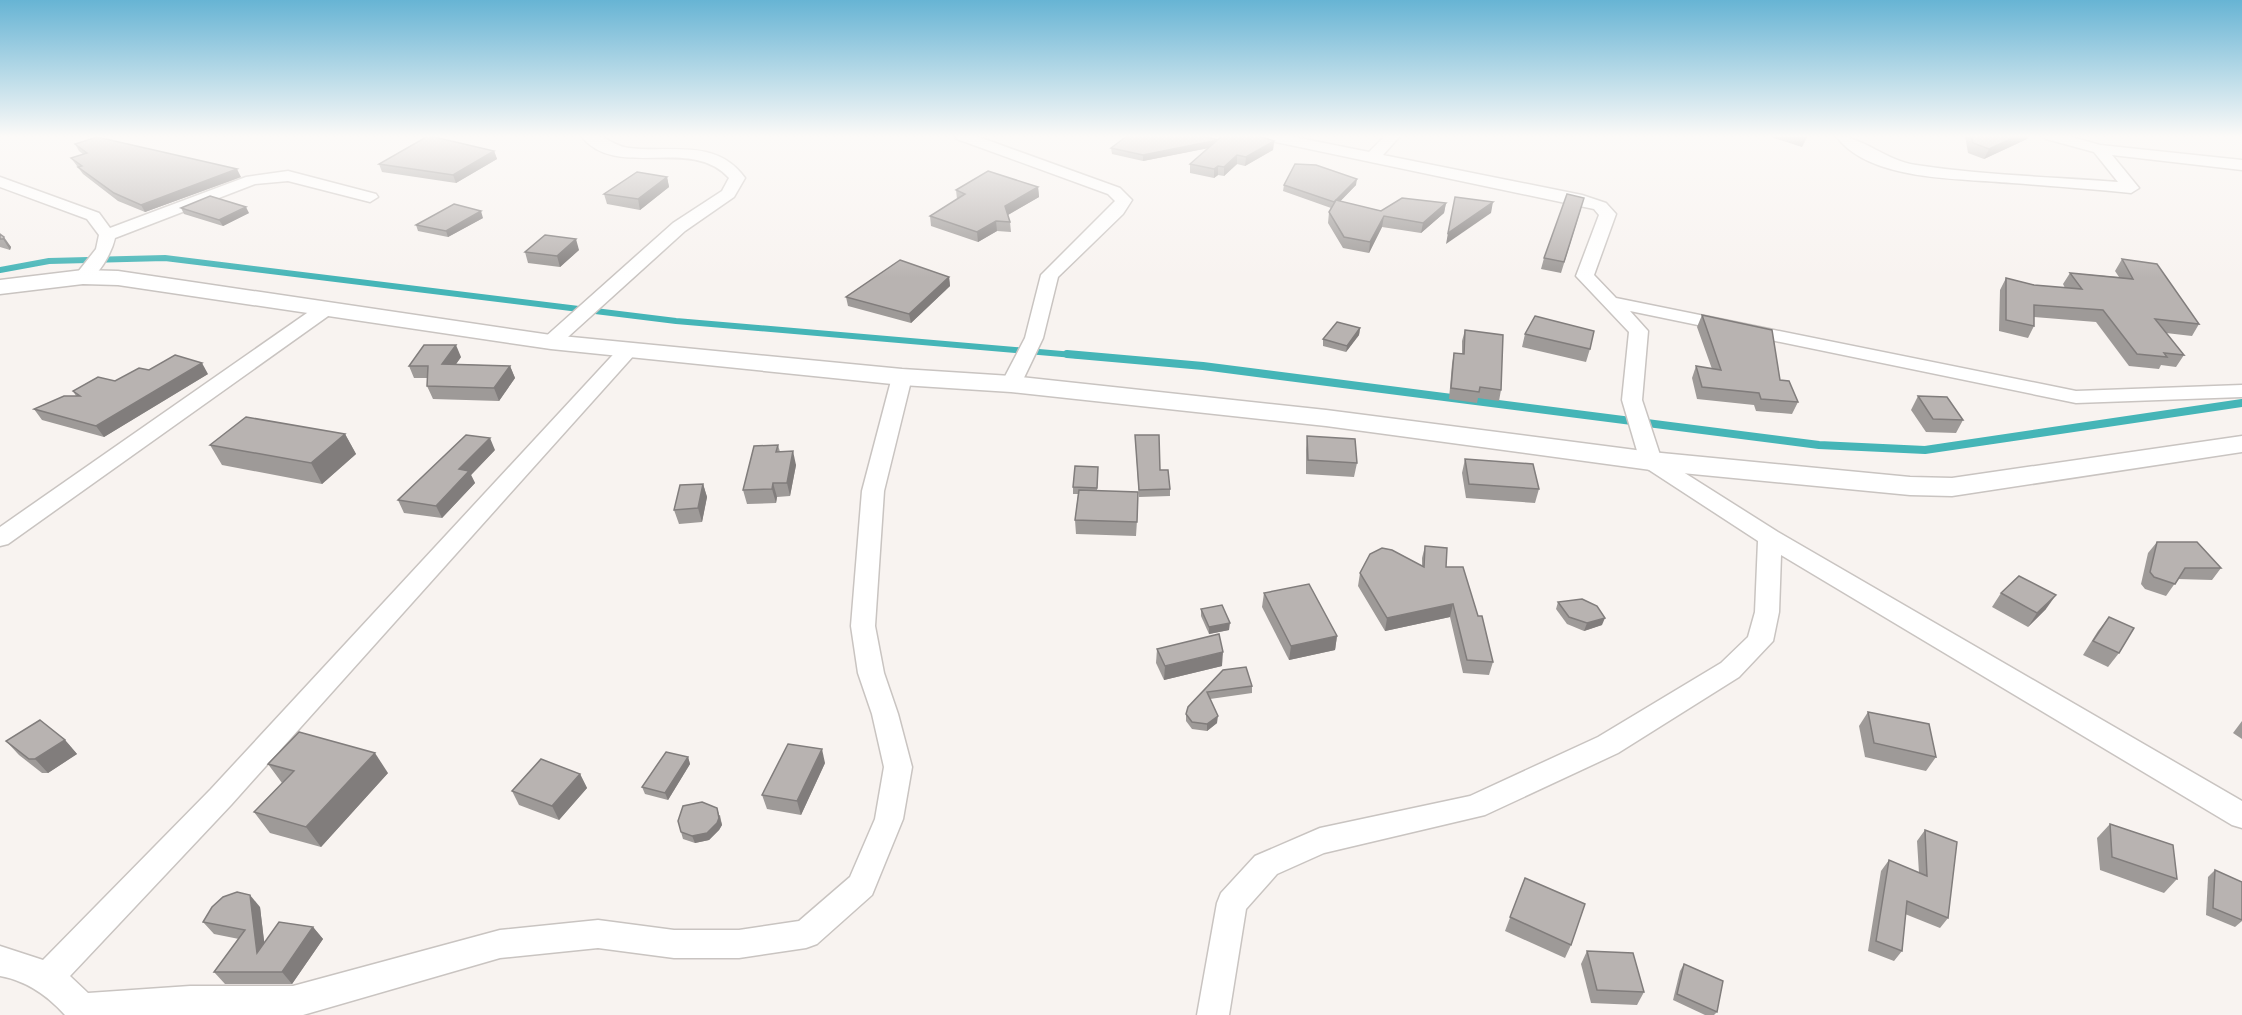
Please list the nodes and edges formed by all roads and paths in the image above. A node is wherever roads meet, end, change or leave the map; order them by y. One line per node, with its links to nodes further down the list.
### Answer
1 (4, 183): 10 (street)
2 (244, 183): 10 (street)
3 (317, 183): 9 (street)
4 (734, 183): 15 (street)
5 (1095, 183): 18 (street)
6 (1499, 183): 13 (street)
7 (2076, 183): 8 (street)
8 (2127, 183)
9 (370, 197)
10 (105, 242): 11 (street)
11 (83, 277): 12 (street); 14 (street)
12 (0, 287)
13 (1611, 302): 19 (street); 21 (street)
14 (324, 310): 15 (street); 22 (street)
15 (551, 342): 16 (street)
16 (629, 349): 17 (street); 26 (street)
17 (902, 377): 18 (street); 27 (street)
18 (1011, 384): 21 (street)
19 (2242, 391)
20 (2242, 444): 21 (street)
21 (1651, 461): 23 (street)
22 (0, 538)
23 (1770, 538): 24 (street); 28 (street)
24 (2242, 816)
25 (0, 961): 26 (street)
26 (48, 977): 27 (street)
27 (83, 1012)
28 (1213, 1015)

